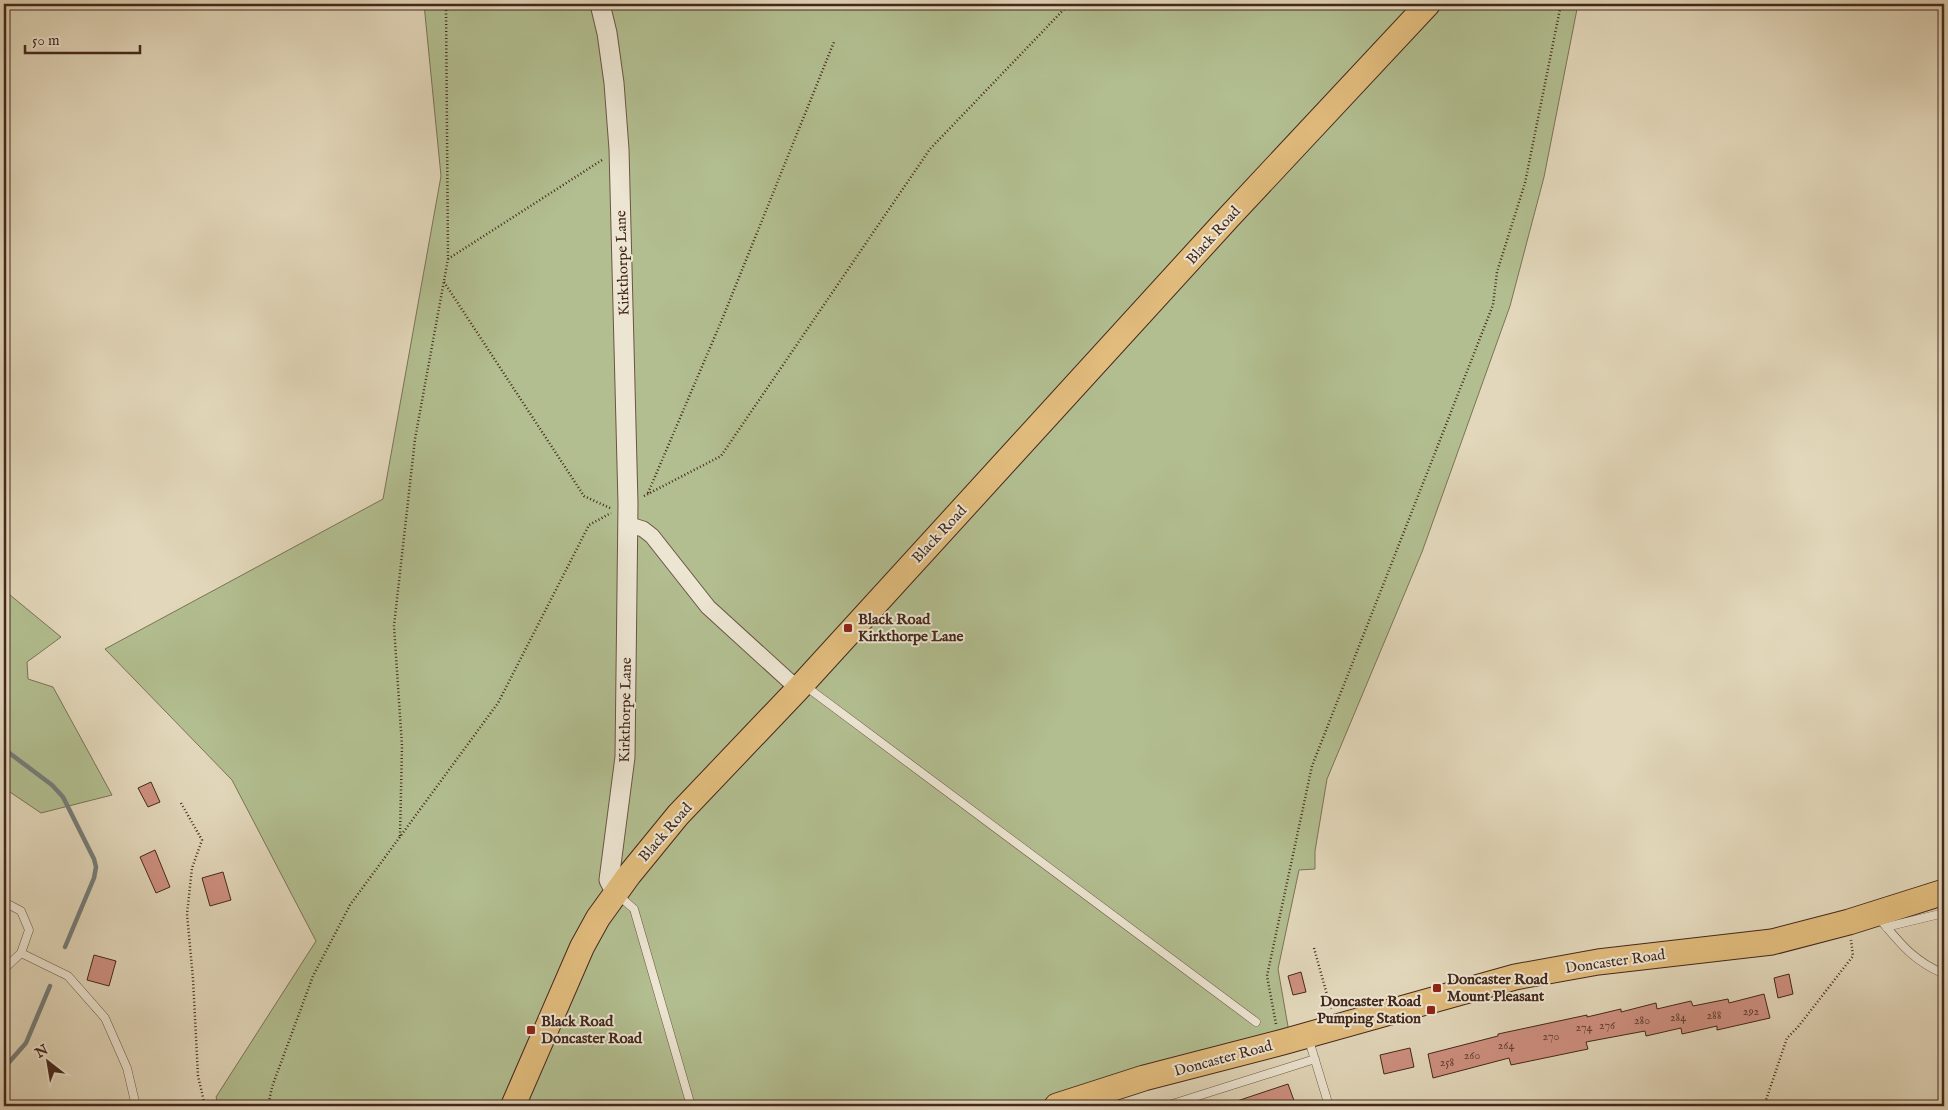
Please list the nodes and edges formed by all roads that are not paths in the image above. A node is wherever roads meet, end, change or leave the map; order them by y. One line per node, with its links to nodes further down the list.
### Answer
1 (600, 4): 3 (street, Kirkthorpe Lane)
2 (1428, 4): 4 (main road, Black Road)
3 (627, 524): 4 (street); 6 (street, Kirkthorpe Lane)
4 (800, 686): 6 (main road, Black Road); 13 (lane)
5 (1944, 892): 9 (highway, Doncaster Road)
6 (616, 893): 17 (main road, Black Road); 18 (lane)
7 (4, 902): 10 (lane)
8 (1944, 913): 9 (lane)
9 (1880, 920): 12 (lane); 14 (highway, Doncaster Road)
10 (21, 953): 11 (lane); 16 (lane)
11 (4, 969)
12 (1944, 974)
13 (1256, 1022)
14 (1308, 1035): 15 (lane); 19 (highway, Doncaster Road)
15 (1315, 1059): 20 (lane); 21 (lane)
16 (136, 1106)
17 (513, 1106)
18 (692, 1106)
19 (1058, 1106)
20 (1166, 1106)
21 (1329, 1106)

